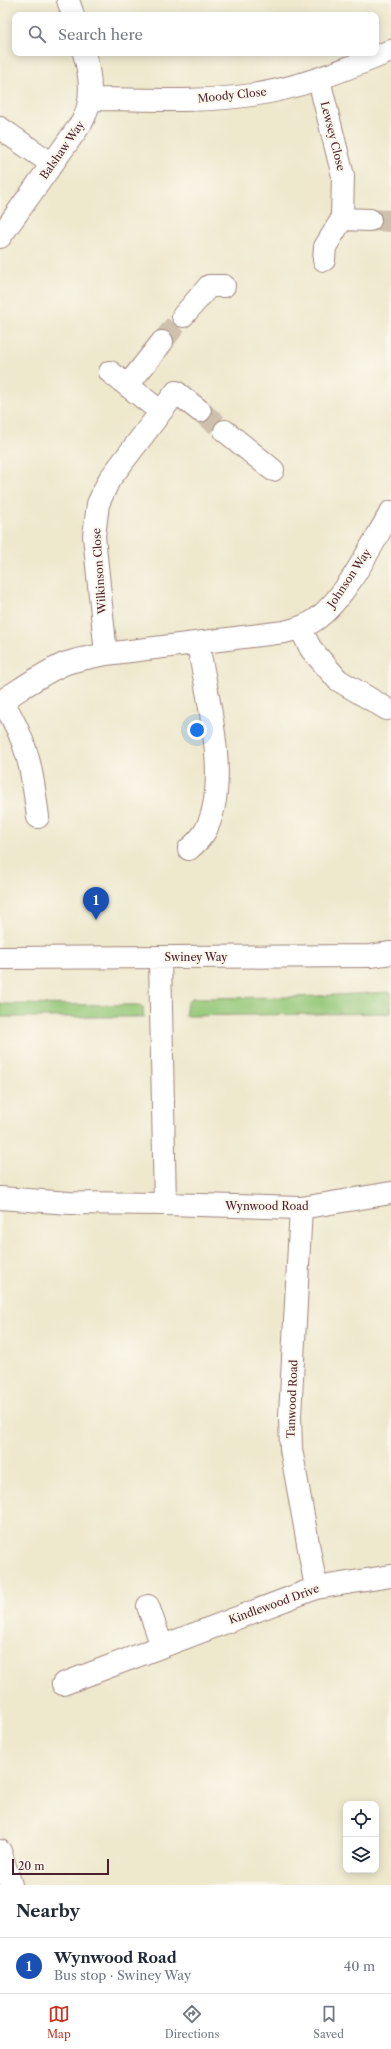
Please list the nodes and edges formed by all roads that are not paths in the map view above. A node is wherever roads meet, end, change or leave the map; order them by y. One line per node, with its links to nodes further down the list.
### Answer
1 (68, 0): 2 (street)
2 (72, 12)
3 (391, 51): 5 (street, Moody Close)
4 (85, 56): 8 (street, Balshaw Way)
5 (379, 56)
6 (379, 56): 7 (street, Moody Close)
7 (319, 80): 8 (street, Moody Close); 11 (street, Lewsey Close)
8 (91, 98): 10 (street, Balshaw Way)
9 (0, 128): 10 (street)
10 (52, 164): 13 (street, Balshaw Way)
11 (342, 218): 12 (street); 14 (street, Lewsey Close)
12 (370, 220)
13 (0, 237)
14 (324, 260)
15 (224, 286): 16 (street)
16 (183, 316)
17 (162, 342): 19 (street)
18 (110, 372): 19 (street)
19 (128, 385): 20 (street)
20 (160, 411): 21 (street, Wilkinson Close); 27 (street, Wilkinson Close)
21 (200, 411)
22 (225, 431): 23 (street)
23 (274, 470)
24 (391, 512): 25 (street, Johnson Way)
25 (300, 628): 26 (street, Johnson Way); 29 (street)
26 (198, 644): 27 (street, Johnson Way); 31 (street)
27 (106, 654): 28 (street, Johnson Way)
28 (1, 701): 30 (street)
29 (388, 709)
30 (38, 817)
31 (189, 849)
32 (391, 953): 34 (street, Swiney Way)
33 (0, 958): 34 (street, Swiney Way)
34 (160, 958): 37 (street)
35 (391, 1193): 38 (street, Wynwood Road)
36 (0, 1198): 37 (street, Wynwood Road)
37 (165, 1204): 38 (street, Wynwood Road)
38 (301, 1208): 40 (street, Tanwood Road)
39 (391, 1577): 40 (street, Kindlewood Drive)
40 (316, 1588): 42 (street, Kindlewood Drive)
41 (148, 1606): 42 (street)
42 (162, 1646): 43 (street, Kindlewood Drive)
43 (63, 1684)
44 (0, 1851): 45 (street)
45 (11, 1885)

